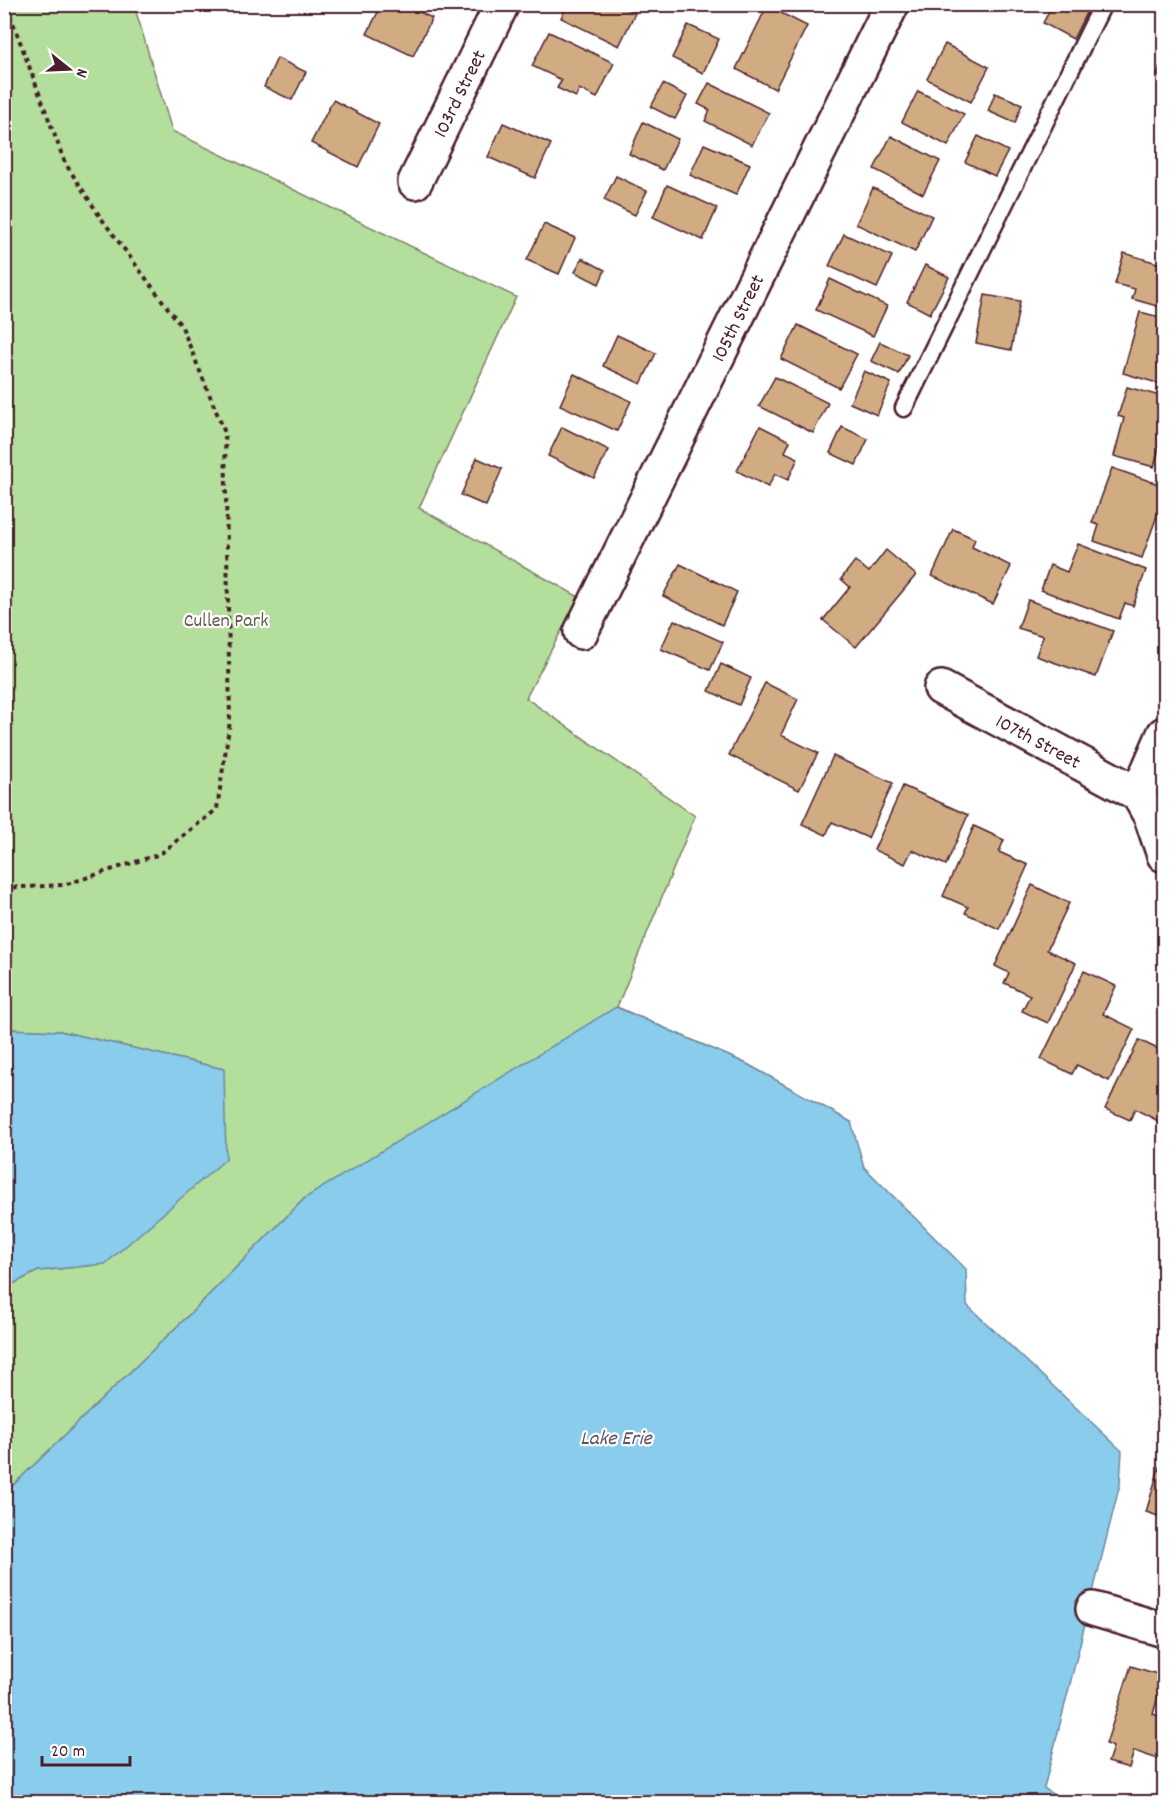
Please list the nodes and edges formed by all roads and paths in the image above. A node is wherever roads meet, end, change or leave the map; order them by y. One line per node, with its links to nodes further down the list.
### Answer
1 (6, 4): 12 (path)
2 (502, 4): 5 (street, 103rd Street)
3 (892, 4): 7 (street, 105th Street)
4 (1103, 4): 6 (lane)
5 (415, 182)
6 (904, 408)
7 (581, 632)
8 (941, 688): 10 (street, 107th Street)
9 (1164, 734): 10 (street)
10 (1138, 794): 11 (street)
11 (1164, 855)
12 (4, 888)
13 (1093, 1609): 14 (street)
14 (1164, 1630)

